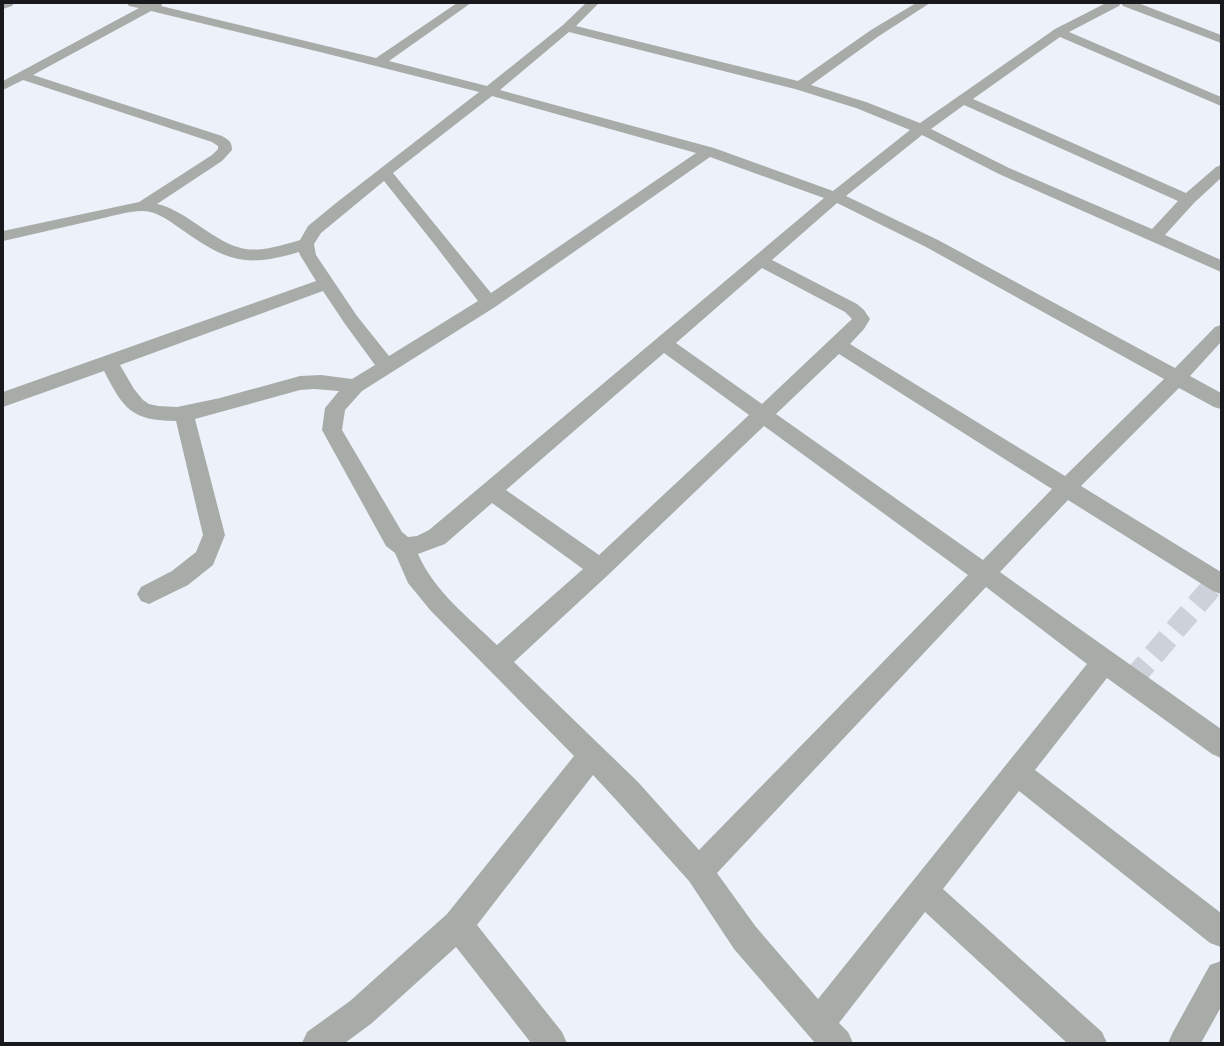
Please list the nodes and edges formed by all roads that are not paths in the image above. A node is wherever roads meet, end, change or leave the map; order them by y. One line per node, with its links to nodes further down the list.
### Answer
1 (8, 3): 8 (street)
2 (133, 3): 9 (street)
3 (462, 3): 15 (street)
4 (593, 3): 11 (street)
5 (924, 3): 18 (street)
6 (1115, 3): 12 (street)
7 (1127, 3): 13 (street)
8 (3, 5)
9 (154, 5): 15 (street); 16 (street)
10 (1221, 25): 13 (street)
11 (567, 28): 18 (street); 19 (street)
12 (1059, 32): 20 (street); 21 (street)
13 (1203, 32): 14 (street)
14 (1221, 39)
15 (379, 62): 19 (street)
16 (23, 76): 17 (street); 28 (street)
17 (3, 86)
18 (800, 86): 22 (street)
19 (490, 91): 23 (street); 25 (street)
20 (962, 99): 22 (street); 27 (street)
21 (1221, 102)
22 (921, 129): 26 (street); 30 (street)
23 (708, 151): 26 (street); 35 (street)
24 (1221, 170): 27 (street)
25 (385, 173): 31 (street); 35 (street)
26 (835, 197): 32 (street); 41 (street)
27 (1188, 200): 30 (street)
28 (144, 206): 29 (street); 31 (street)
29 (3, 236)
30 (1155, 236): 33 (street)
31 (306, 244): 34 (street)
32 (761, 261): 37 (street); 38 (street)
33 (1221, 267)
34 (327, 283): 39 (street); 40 (street)
35 (489, 303): 40 (street)
36 (1221, 330): 41 (street)
37 (664, 344): 46 (street); 48 (street)
38 (838, 344): 46 (street); 47 (street)
39 (109, 362): 43 (street); 45 (street)
40 (387, 368): 42 (street)
41 (1177, 378): 44 (street); 47 (street)
42 (355, 386): 45 (street); 49 (street)
43 (3, 400)
44 (1221, 402)
45 (184, 413): 53 (street)
46 (762, 415): 50 (street); 51 (street)
47 (1067, 487): 51 (street); 52 (street)
48 (491, 491): 49 (street); 50 (street)
49 (404, 547): 54 (street)
50 (600, 568): 54 (street)
51 (985, 574): 55 (street); 59 (street)
52 (1221, 584)
53 (149, 594)
54 (496, 662): 57 (street)
55 (1104, 662): 56 (street); 58 (street)
56 (1221, 745)
57 (590, 756): 59 (street); 61 (street)
58 (1017, 772): 60 (street); 62 (street)
59 (699, 870): 64 (street)
60 (924, 891): 64 (street); 67 (street)
61 (458, 925): 65 (street); 66 (street)
62 (1221, 932)
63 (1221, 976): 68 (street)
64 (827, 1033)
65 (318, 1043)
66 (551, 1043)
67 (1091, 1043)
68 (1184, 1043)

